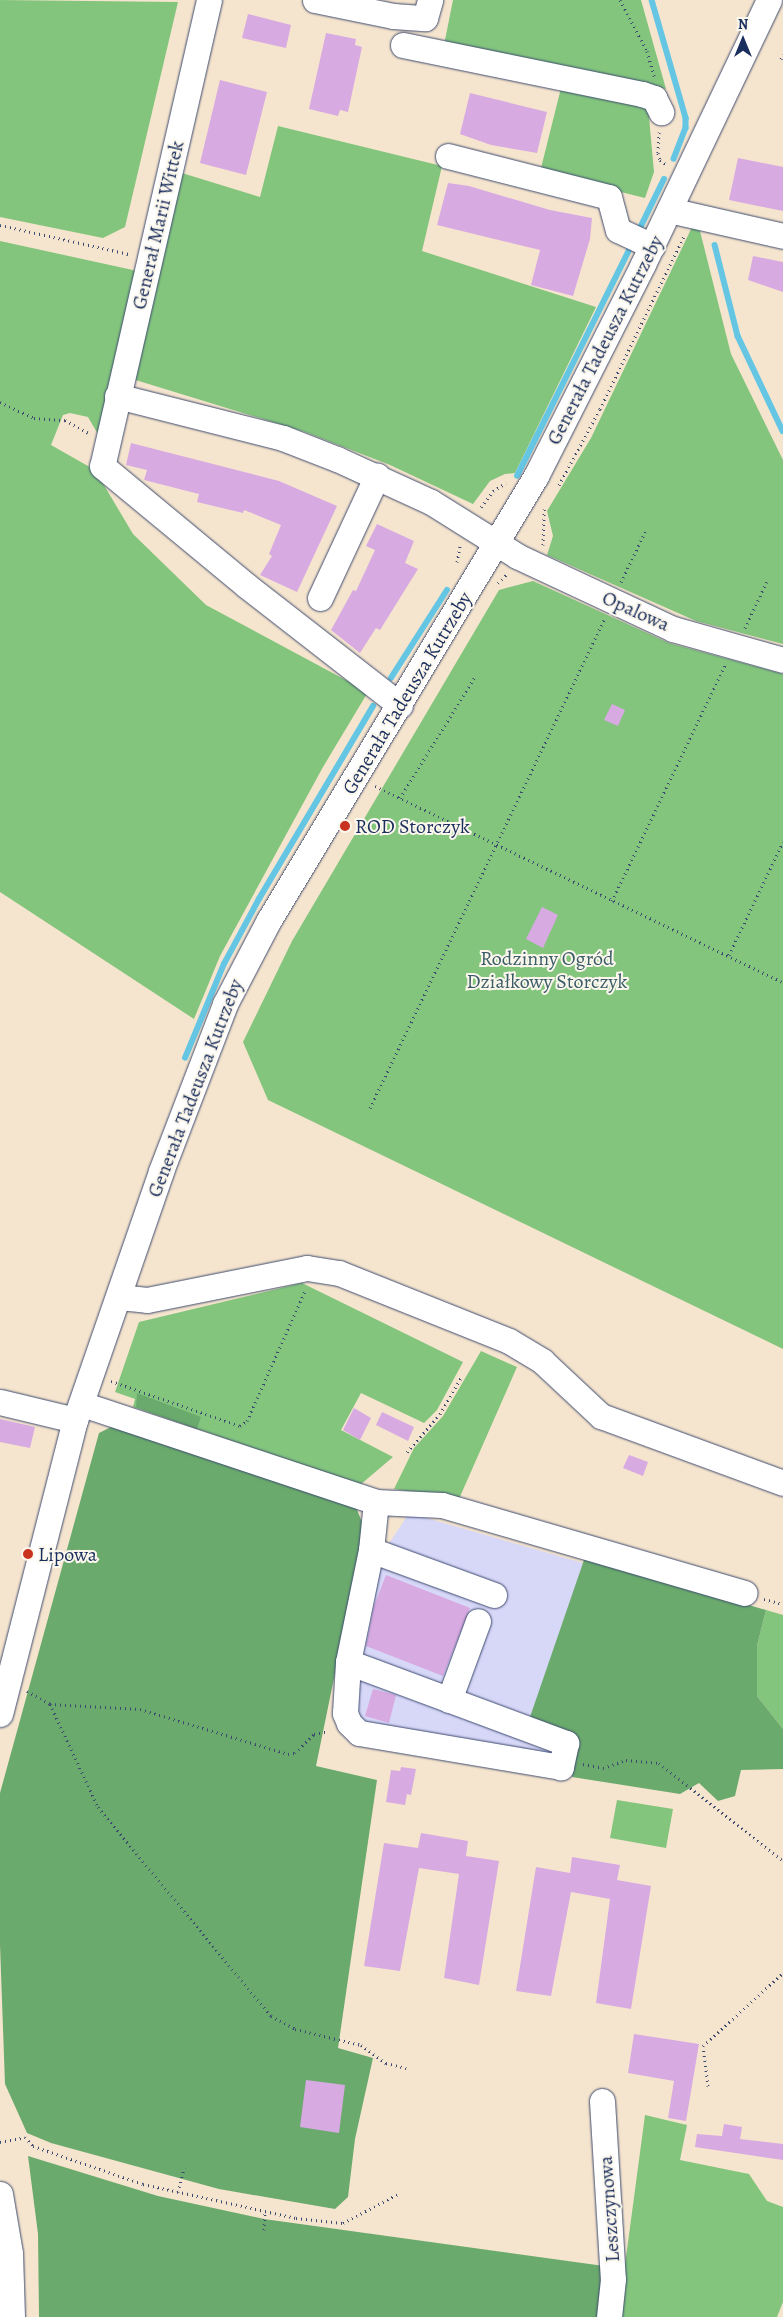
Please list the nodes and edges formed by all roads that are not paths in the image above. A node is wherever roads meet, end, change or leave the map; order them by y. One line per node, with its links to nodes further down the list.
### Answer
1 (209, 0): 11 (street, Generał Marii Wittek)
2 (315, 0): 3 (street)
3 (430, 0)
4 (769, 0): 8 (street, Generała Tadeusza Kutrzeby)
5 (403, 45): 6 (street)
6 (657, 105)
7 (448, 156): 10 (street)
8 (669, 210): 9 (street); 10 (street, Generała Tadeusza Kutrzeby)
9 (783, 236)
10 (652, 246): 13 (street, Generała Tadeusza Kutrzeby)
11 (117, 396): 12 (street, Opalowa); 16 (street, Generał Marii Wittek)
12 (377, 476): 13 (street, Opalowa); 14 (street)
13 (496, 544): 15 (street, Opalowa); 16 (street, Generała Tadeusza Kutrzeby)
14 (320, 598)
15 (783, 660)
16 (400, 705): 17 (street, Generała Tadeusza Kutrzeby)
17 (119, 1297): 19 (street, Generała Tadeusza Kutrzeby); 20 (street)
18 (0, 1402): 19 (street)
19 (80, 1408): 21 (street); 28 (street)
20 (783, 1483)
21 (376, 1502): 22 (street); 23 (street)
22 (371, 1550): 24 (street); 26 (street)
23 (744, 1593)
24 (494, 1595)
25 (478, 1621): 27 (street)
26 (348, 1662): 27 (street); 27 (street)
27 (449, 1700)
28 (0, 1714)
29 (602, 2101): 32 (street, Leszczynowa)
30 (0, 2194): 31 (street)
31 (12, 2317)
32 (609, 2317)

